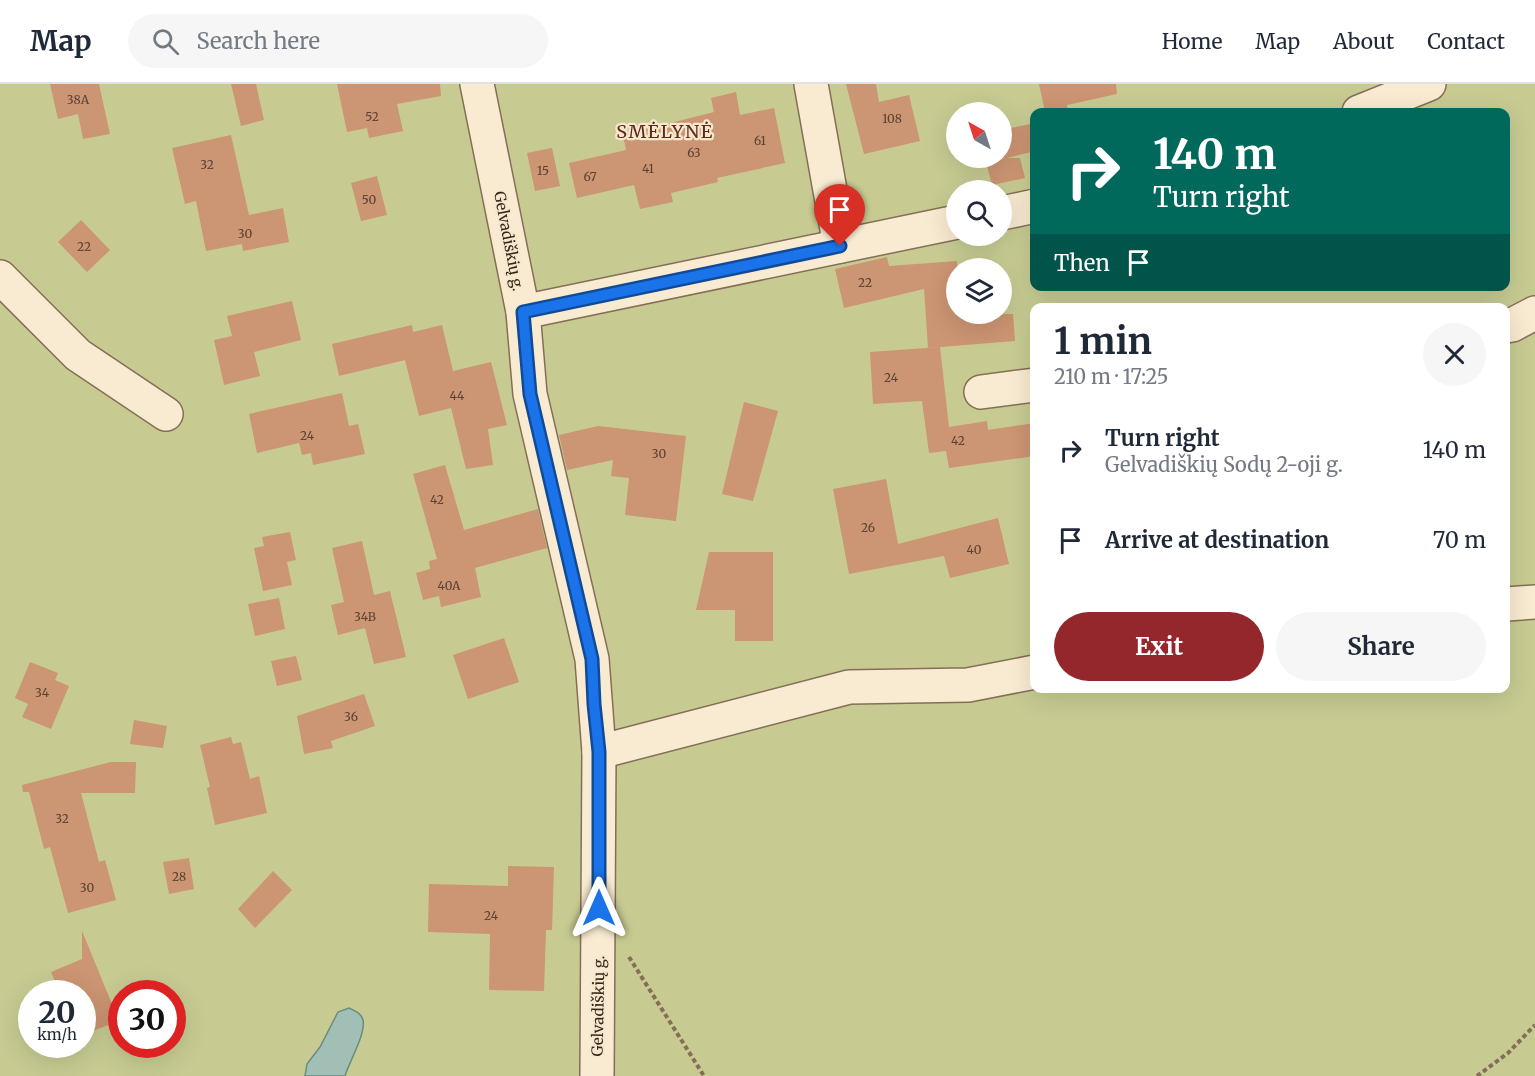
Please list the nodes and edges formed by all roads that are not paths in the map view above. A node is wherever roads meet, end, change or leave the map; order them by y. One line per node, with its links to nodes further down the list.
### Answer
1 (477, 84): 10 (street, Gelvadiškių g.)
2 (811, 84): 8 (street)
3 (1430, 84): 4 (street)
4 (1369, 108)
5 (1030, 207): 6 (street)
6 (1012, 211)
7 (946, 224): 8 (street)
8 (840, 246): 10 (street)
9 (0, 277): 15 (street)
10 (523, 312): 19 (street, Gelvadiškių g.)
11 (1535, 314): 12 (street)
12 (1510, 325)
13 (1030, 386): 14 (street)
14 (981, 392)
15 (166, 414)
16 (1535, 602): 17 (street)
17 (1510, 604)
18 (1030, 673): 19 (street)
19 (599, 752): 20 (street, Gelvadiškių g.)
20 (597, 1076)

